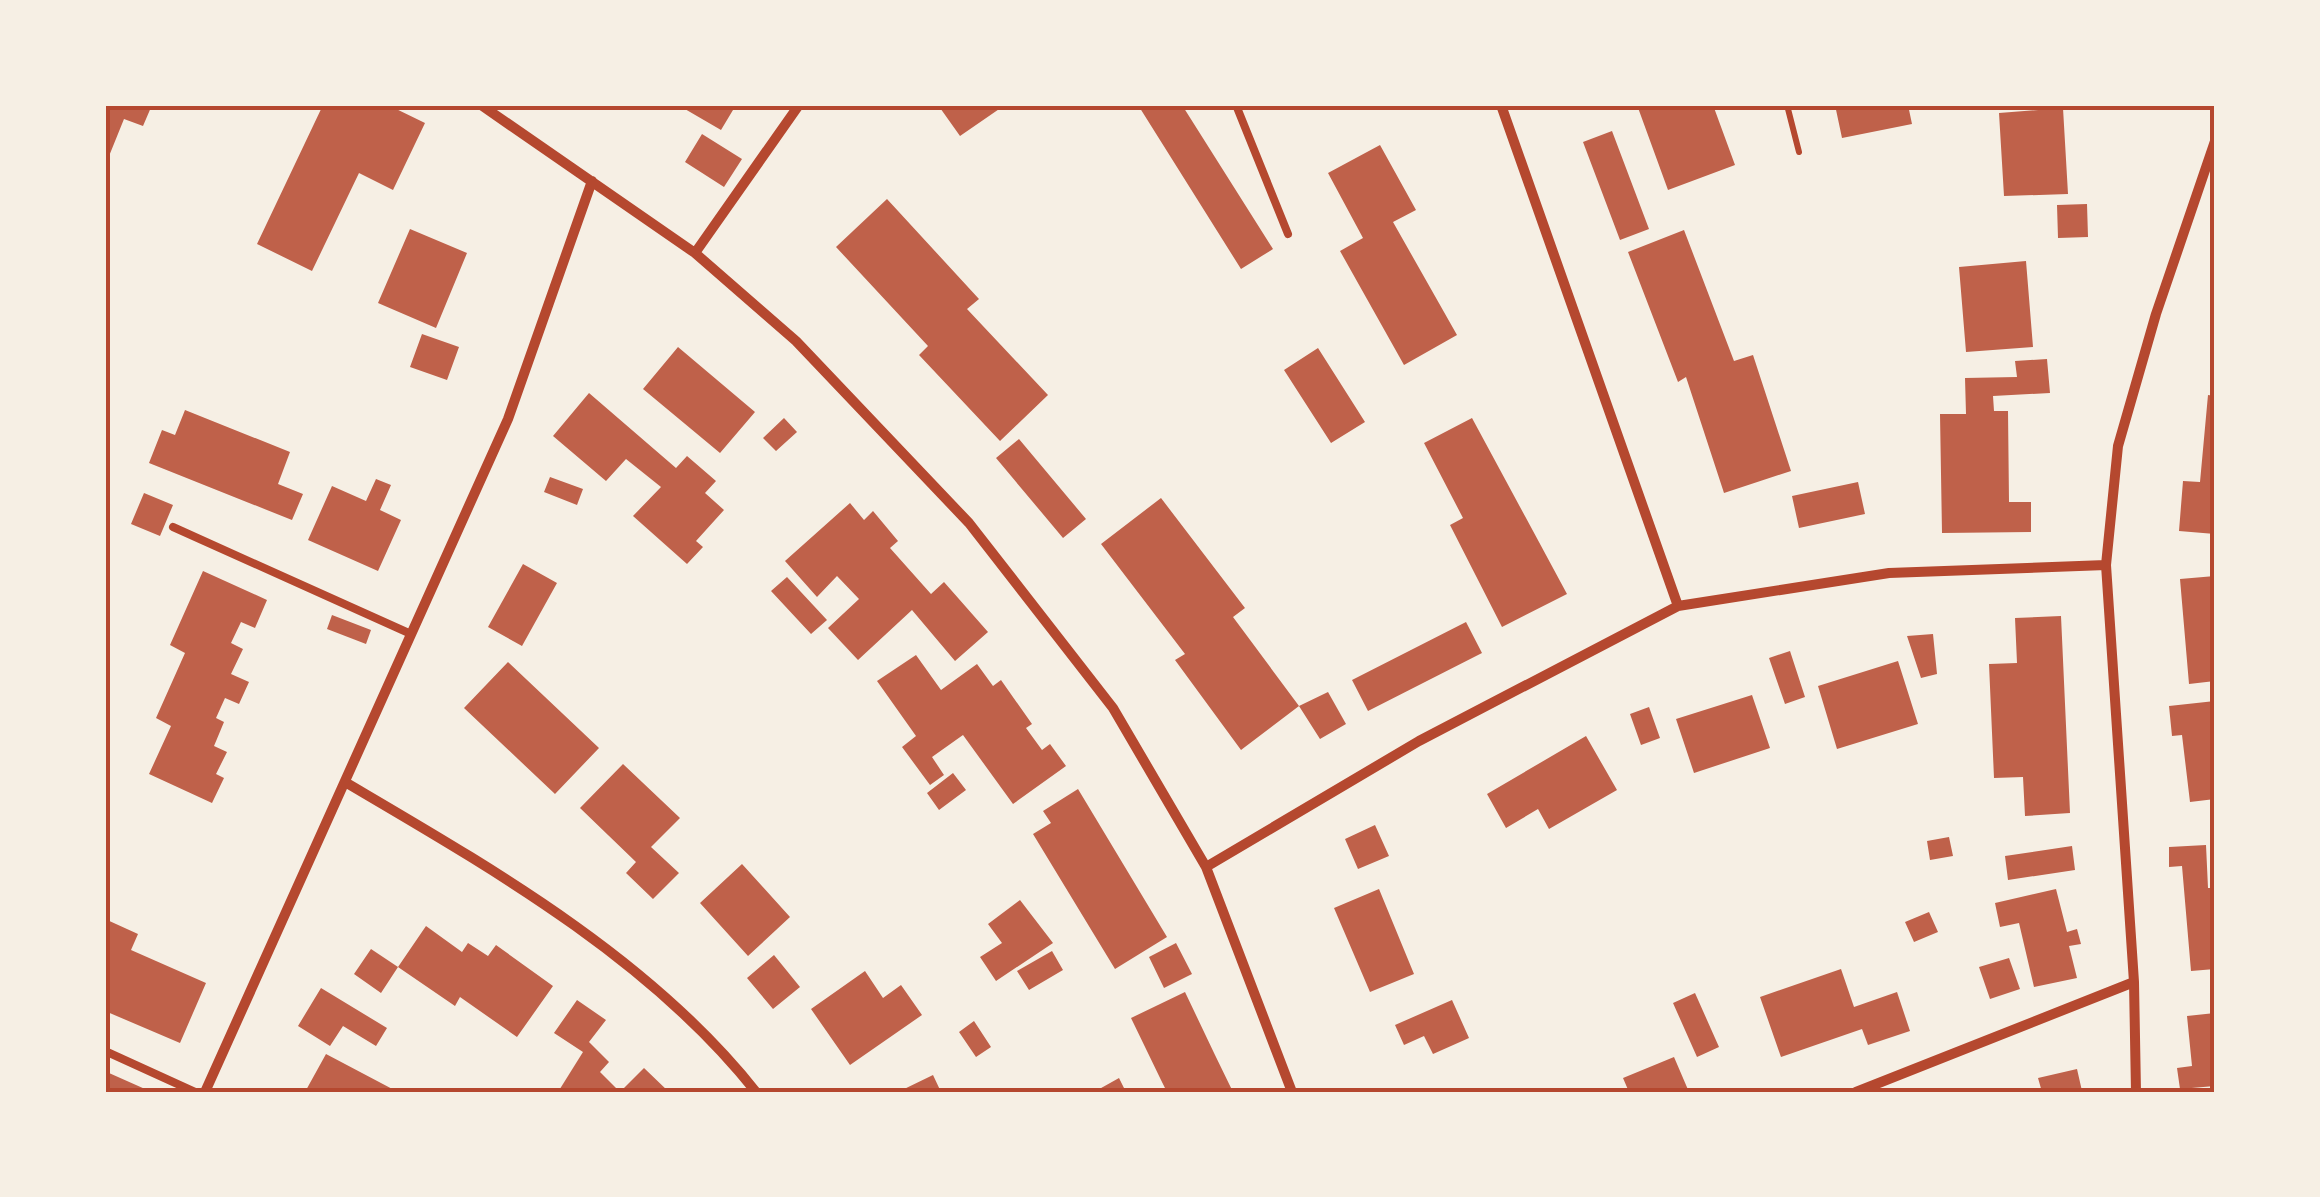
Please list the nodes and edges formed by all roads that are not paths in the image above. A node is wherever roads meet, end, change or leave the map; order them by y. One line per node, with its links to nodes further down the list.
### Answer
1 (481, 105): 6 (street)
2 (798, 105): 8 (street)
3 (1236, 105): 7 (lane)
4 (1501, 105): 11 (street)
5 (2215, 141): 10 (street)
6 (592, 181): 8 (street); 12 (street)
7 (1288, 234)
8 (695, 253): 14 (street)
9 (172, 526): 12 (lane)
10 (2106, 564): 11 (street); 15 (street)
11 (1678, 606): 14 (street)
12 (411, 634): 13 (street)
13 (346, 782): 18 (street); 19 (street)
14 (1206, 868): 20 (street)
15 (2134, 982): 21 (street); 22 (street)
16 (105, 1051): 17 (lane)
17 (195, 1092)
18 (205, 1092)
19 (756, 1092)
20 (1292, 1092)
21 (1856, 1092)
22 (2136, 1092)

